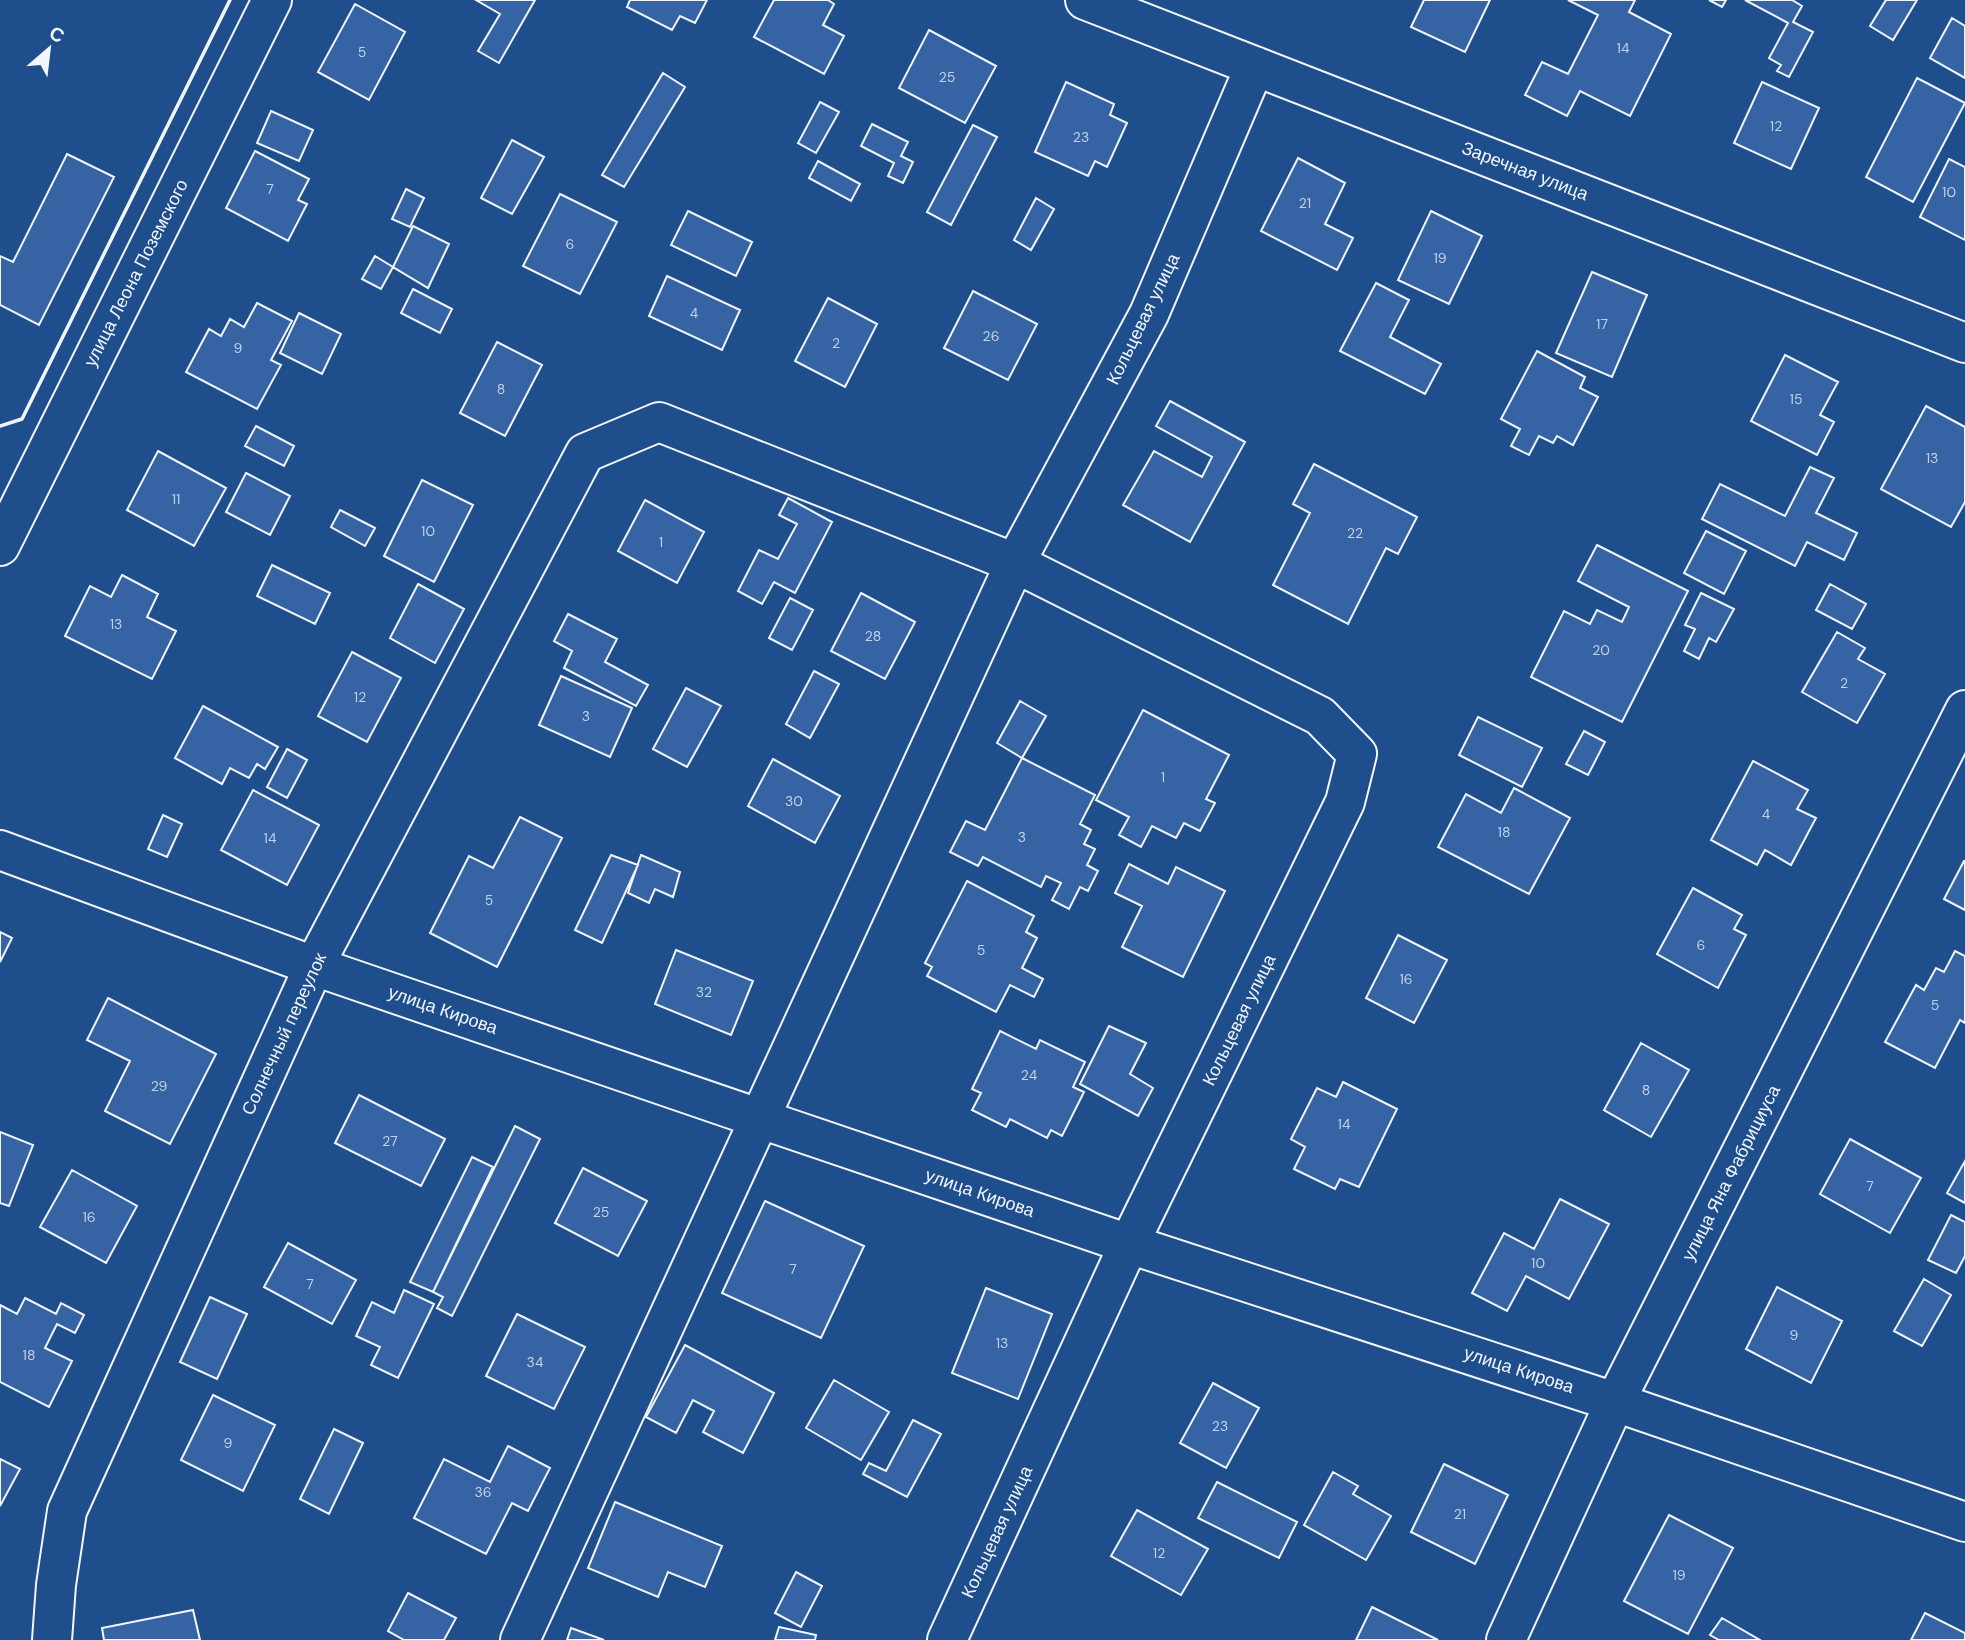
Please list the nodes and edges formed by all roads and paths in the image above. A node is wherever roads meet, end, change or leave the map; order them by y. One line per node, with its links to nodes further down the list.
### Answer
1 (272, 0): 6 (street, улица Леона Поземского)
2 (1085, 0): 3 (street, Заречная улица)
3 (1255, 66): 4 (street, Заречная улица); 7 (street, Кольцевая улица)
4 (1965, 343)
5 (585, 453): 7 (street, Кольцевая улица); 10 (street, Солнечный переулок)
6 (0, 546)
7 (1016, 563): 11 (street, Кольцевая улица); 12 (street, Кольцевая улица)
8 (1965, 710): 13 (street, улица Яна Фабрициуса)
9 (0, 850): 10 (street, улица Кирова)
10 (314, 966): 11 (street, улица Кирова); 15 (street, Солнечный переулок)
11 (758, 1118): 12 (street, улица Кирова); 16 (street, Кольцевая улица)
12 (1129, 1244): 13 (street, улица Кирова); 17 (street, Кольцевая улица)
13 (1615, 1402): 14 (street, улица Кирова); 18 (street, улица Яна Фабрициуса)
14 (1965, 1522)
15 (51, 1640)
16 (520, 1640)
17 (947, 1640)
18 (1506, 1640)

